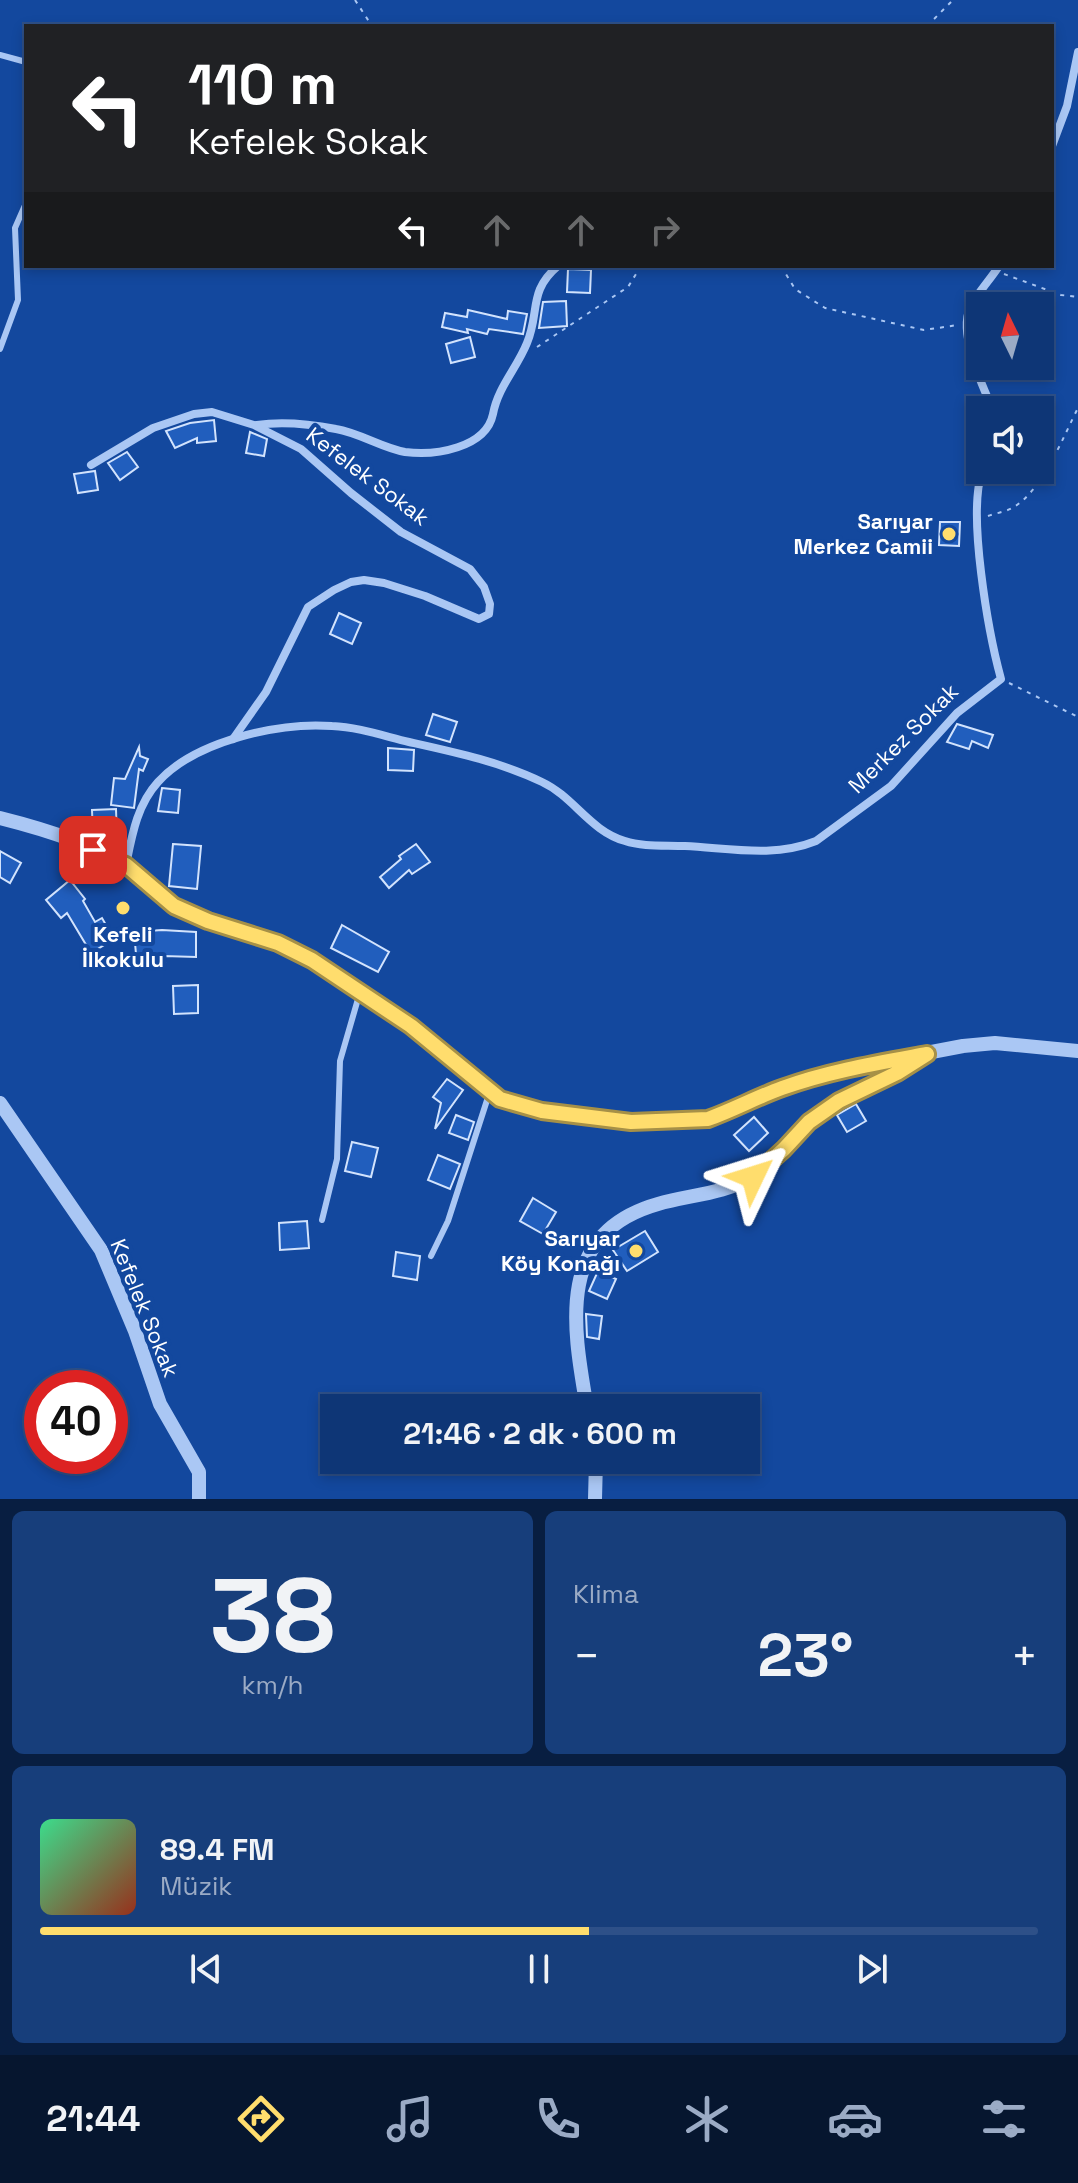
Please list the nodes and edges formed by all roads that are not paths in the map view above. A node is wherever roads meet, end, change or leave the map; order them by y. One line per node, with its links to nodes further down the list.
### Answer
1 (1078, 52): 4 (street)
2 (0, 55): 3 (lane)
3 (24, 61)
4 (1054, 141)
5 (24, 208): 8 (lane)
6 (556, 268): 10 (street)
7 (997, 268): 9 (street)
8 (0, 349)
9 (987, 396)
10 (254, 425): 11 (street, Kefelek Sokak); 13 (street, Kefelek Sokak)
11 (91, 465)
12 (979, 484): 13 (street, Merkez Sokak)
13 (233, 739): 15 (street)
14 (0, 818): 15 (street)
15 (126, 865): 16 (street)
16 (360, 992): 19 (street); 21 (lane)
17 (1078, 1051): 18 (street)
18 (927, 1054): 19 (street); 23 (street)
19 (490, 1092): 22 (lane)
20 (0, 1103): 25 (street, Kefelek Sokak)
21 (322, 1220)
22 (431, 1256)
23 (585, 1394)
24 (596, 1474): 26 (street)
25 (199, 1499)
26 (595, 1499)

